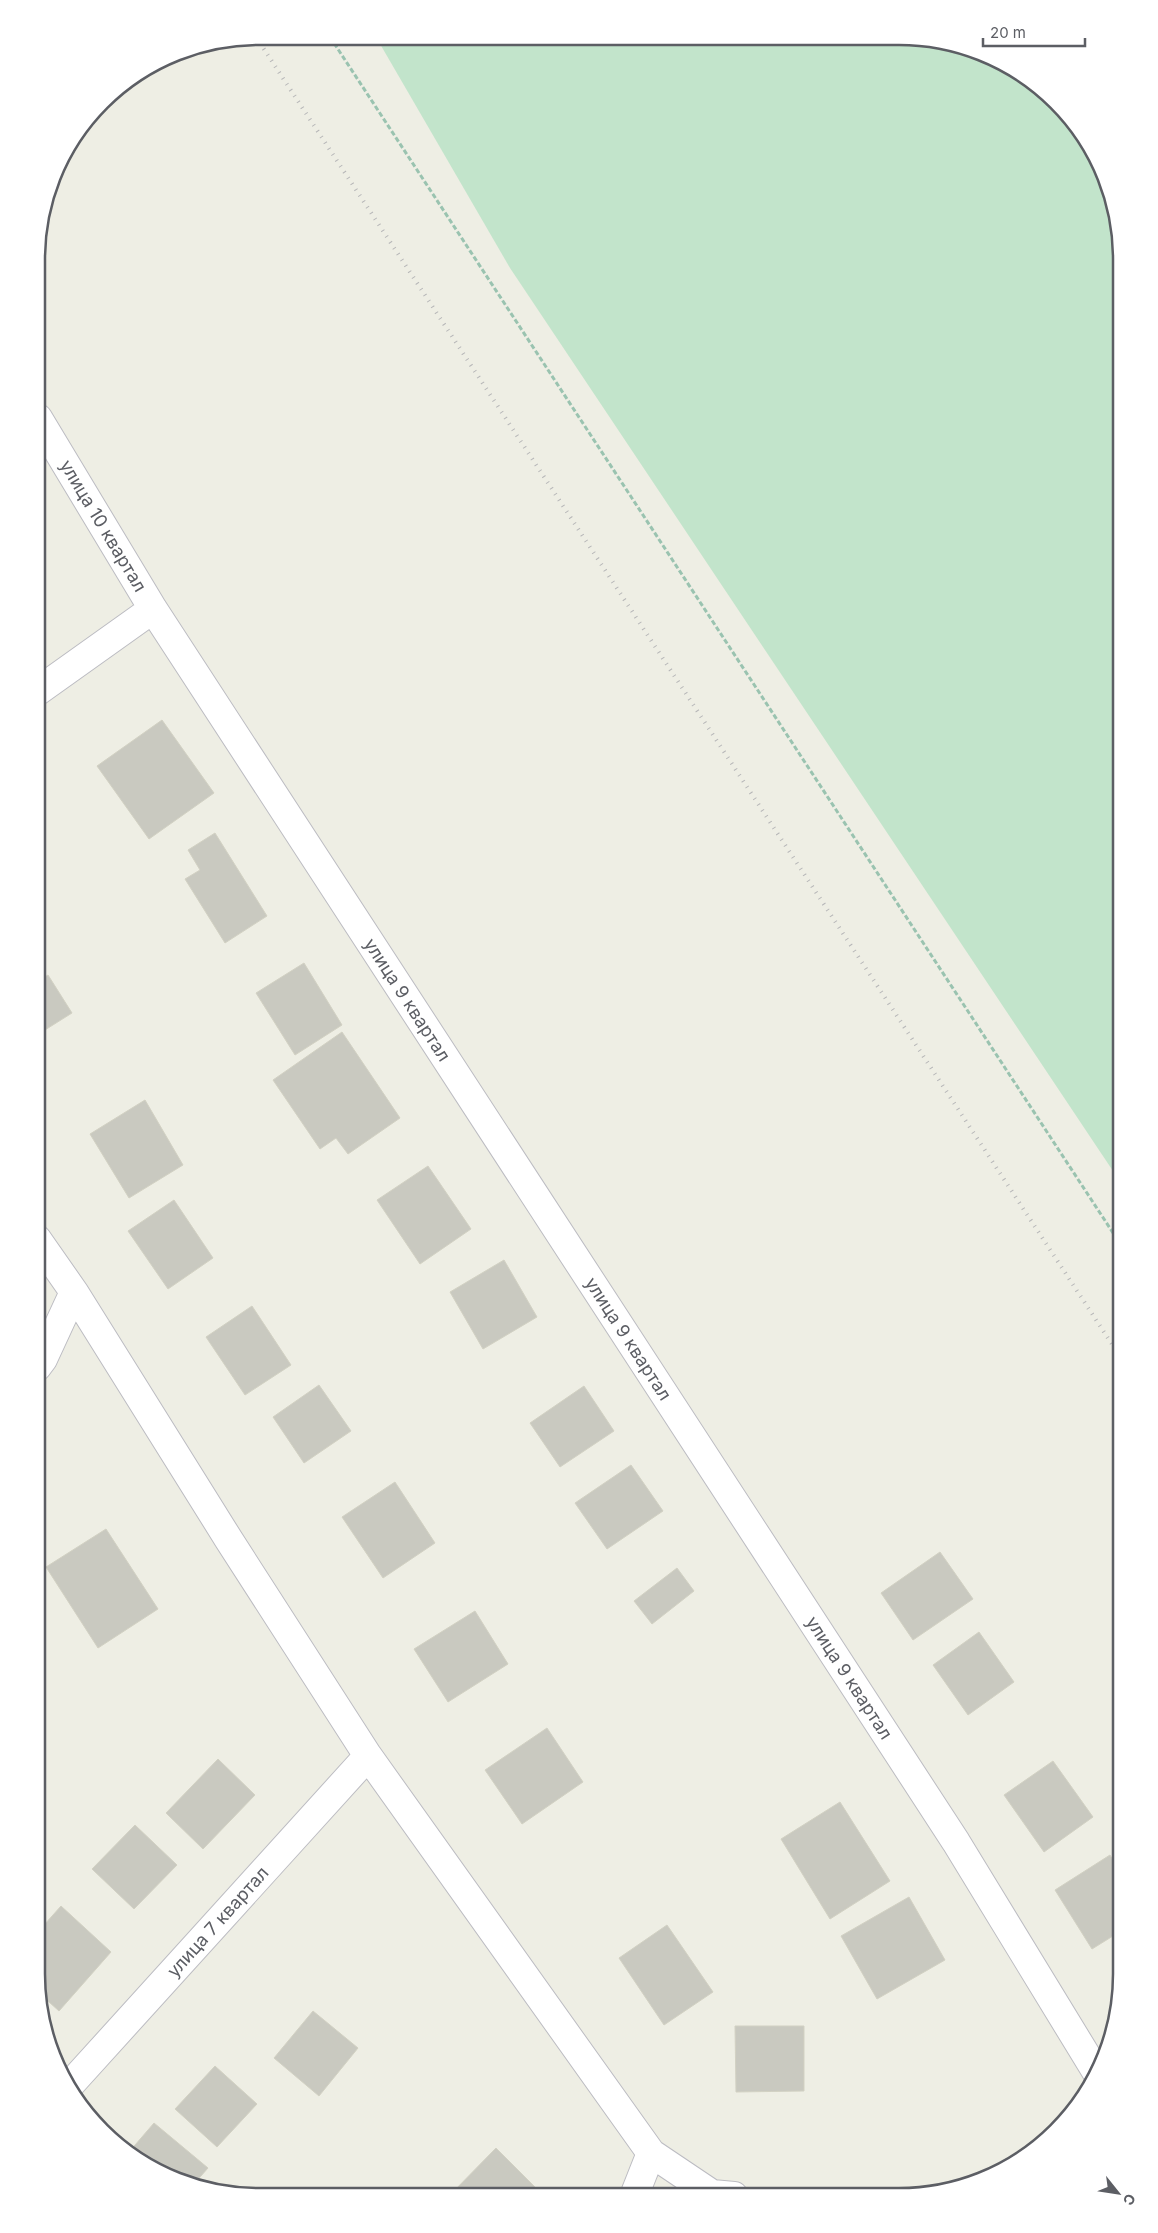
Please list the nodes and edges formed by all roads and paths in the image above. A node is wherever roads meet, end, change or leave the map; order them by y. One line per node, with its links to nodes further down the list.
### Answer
1 (335, 45): 5 (path)
2 (45, 430): 3 (street, улица 10 квартал)
3 (153, 609): 4 (street); 10 (street, улица 9 квартал)
4 (45, 685)
5 (1113, 1231)
6 (45, 1250): 7 (street)
7 (74, 1292): 8 (street); 9 (street)
8 (45, 1355)
9 (368, 1756): 11 (street, улица 7 квартал); 12 (street)
10 (1093, 2066)
11 (74, 2081)
12 (651, 2153): 13 (street); 14 (street)
13 (637, 2188)
14 (703, 2188)

